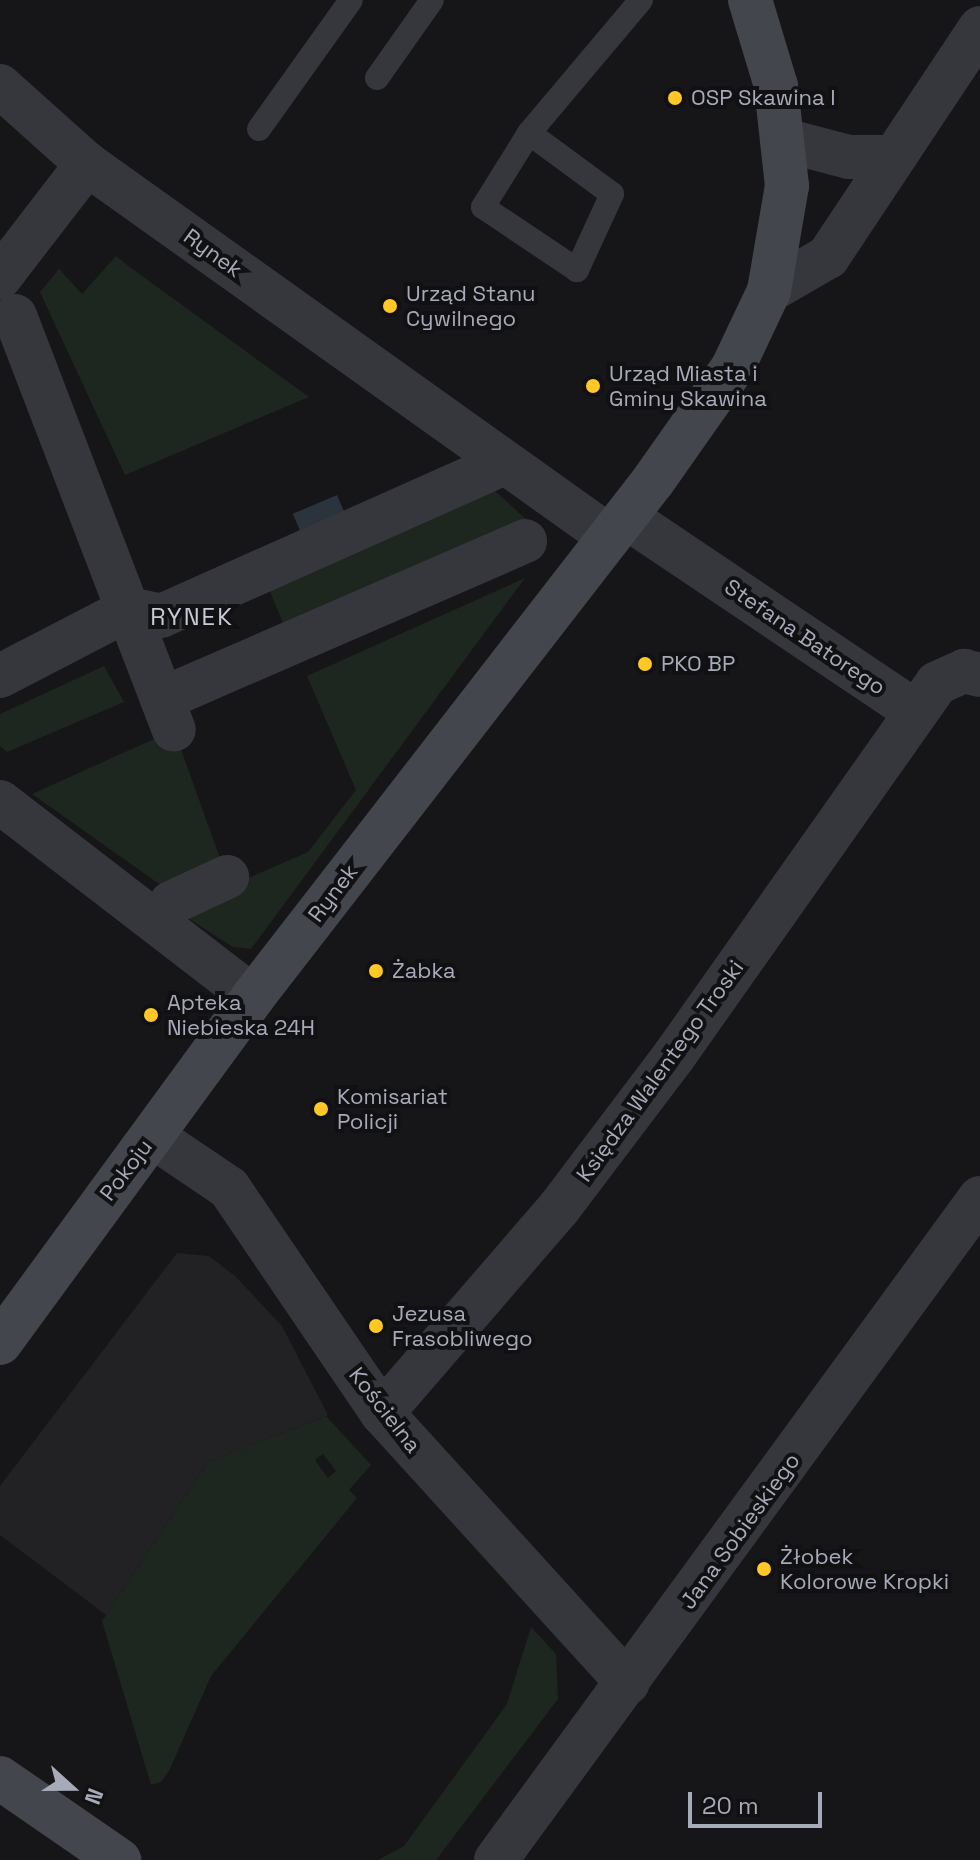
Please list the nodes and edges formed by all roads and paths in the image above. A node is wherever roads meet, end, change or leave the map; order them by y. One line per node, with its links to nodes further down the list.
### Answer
1 (351, 0): 8 (lane)
2 (432, 0): 6 (lane)
3 (641, 0): 9 (lane)
4 (750, 0): 10 (main road)
5 (980, 28): 11 (street)
6 (377, 78)
7 (0, 86): 12 (street, Rynek)
8 (259, 129)
9 (529, 133): 9 (lane)
10 (784, 140): 11 (street); 13 (main road)
11 (892, 157): 13 (street)
12 (87, 164): 14 (street); 16 (street, Rynek)
13 (769, 291): 16 (main road)
14 (8, 296): 18 (street)
15 (491, 469): 18 (street)
16 (618, 527): 21 (street, Stefana Batorego); 25 (main road, Rynek)
17 (525, 541): 18 (street)
18 (129, 609): 20 (street)
19 (980, 675): 21 (street)
20 (0, 676)
21 (916, 712): 29 (street, Księdza Walentego Troski)
22 (0, 802): 25 (street)
23 (227, 877): 24 (street)
24 (171, 903)
25 (253, 997): 26 (main road, Pokoju)
26 (152, 1136): 28 (main road, Pokoju); 29 (street, Kościelna)
27 (980, 1198): 30 (street, Jana Sobieskiego)
28 (0, 1343)
29 (382, 1413): 30 (street, Kościelna)
30 (628, 1683): 33 (street, Jana Sobieskiego)
31 (0, 1778): 32 (main road)
32 (119, 1860)
33 (496, 1860)

